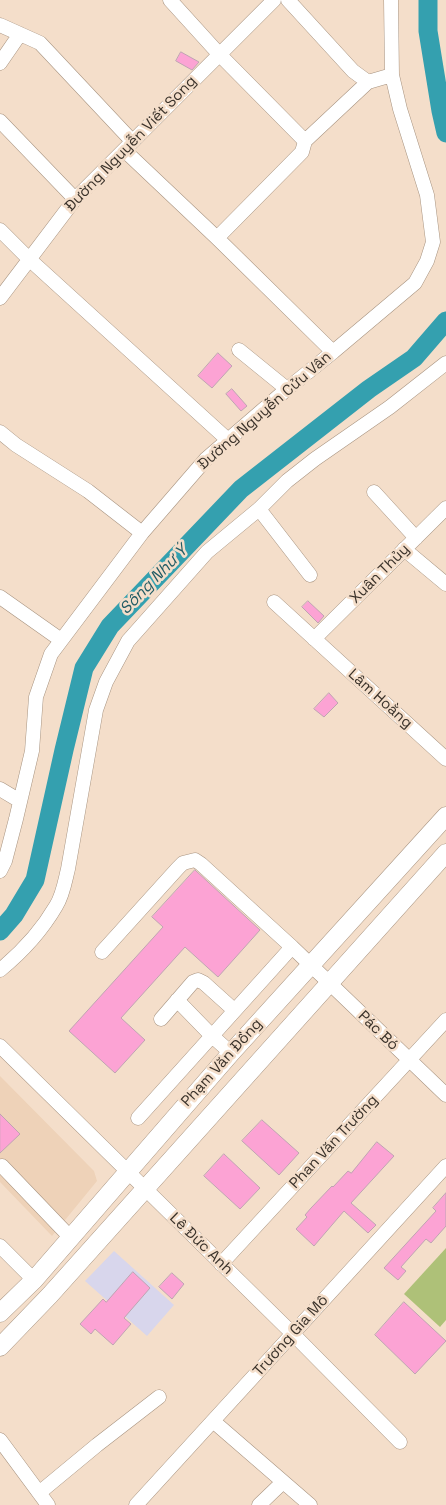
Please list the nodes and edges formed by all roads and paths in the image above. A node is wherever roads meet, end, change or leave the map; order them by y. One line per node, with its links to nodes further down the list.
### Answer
1 (170, 0): 7 (street)
2 (274, 0): 7 (street, Đường Nguyễn Viết Song)
3 (288, 0): 10 (street)
4 (391, 0): 9 (street, Đường Nguyễn Cửu Vân)
5 (0, 25): 6 (street)
6 (20, 34): 8 (street); 13 (street)
7 (219, 54): 12 (street); 13 (street, Đường Nguyễn Viết Song)
8 (0, 63)
9 (392, 75): 10 (street); 20 (street, Đường Nguyễn Cửu Vân)
10 (368, 82): 12 (street)
11 (0, 121): 14 (street)
12 (305, 141): 16 (street)
13 (128, 146): 14 (street, Đường Nguyễn Viết Song); 16 (street)
14 (75, 199): 17 (street, Đường Nguyễn Viết Song)
15 (0, 230): 17 (street)
16 (217, 238): 20 (street)
17 (28, 259): 18 (street, Đường Nguyễn Viết Song); 24 (street)
18 (0, 298)
19 (240, 350): 22 (street)
20 (333, 352): 22 (street, Đường Nguyễn Cửu Vân)
21 (446, 363): 27 (street)
22 (286, 389): 24 (street, Đường Nguyễn Cửu Vân)
23 (0, 432): 28 (street)
24 (228, 440): 28 (street, Đường Nguyễn Cửu Vân)
25 (374, 492): 29 (street)
26 (446, 508): 29 (street, Xuân Thủy)
27 (259, 509): 31 (street); 46 (street)
28 (142, 534): 36 (street, Đường Nguyễn Cửu Vân)
29 (416, 538): 30 (street, Xuân Thủy)
30 (404, 549): 32 (street); 35 (street, Xuân Thủy)
31 (310, 575)
32 (446, 584)
33 (0, 597): 36 (street)
34 (274, 602): 35 (street, Lâm Hoằng)
35 (314, 639): 37 (street, Lâm Hoằng)
36 (61, 640): 39 (street, Đường Nguyễn Cửu Vân)
37 (446, 759)
38 (0, 789): 39 (street)
39 (20, 801): 42 (street, Đường Nguyễn Cửu Vân)
40 (446, 816): 45 (main road, Phạm Văn Đồng)
41 (446, 853): 47 (main road, Phạm Văn Đồng)
42 (0, 871)
43 (292, 947): 44 (street, Pác Bó); 45 (street, Pác Bó); 49 (street)
44 (102, 952)
45 (310, 965): 47 (street, Pác Bó); 54 (main road, Phạm Văn Đồng)
46 (0, 970)
47 (329, 983): 55 (street, Pác Bó); 61 (main road, Phạm Văn Đồng)
48 (177, 1000): 49 (street); 50 (street); 52 (street)
49 (234, 1010): 52 (street)
50 (161, 1019)
51 (446, 1020): 55 (street, Phan Văn Trường)
52 (211, 1035): 54 (street); 57 (street)
53 (0, 1046): 60 (street, Lê Đức Anh)
54 (231, 1053): 60 (main road, Phạm Văn Đồng)
55 (408, 1060): 56 (street, Pác Bó); 64 (street, Phan Văn Trường)
56 (446, 1095)
57 (138, 1118)
58 (2, 1166): 62 (street)
59 (446, 1166): 67 (street, Trương Gia Mô)
60 (127, 1170): 61 (street, Lê Đức Anh); 62 (main road, Phạm Văn Đồng)
61 (145, 1190): 64 (street, Lê Đức Anh); 68 (main road, Phạm Văn Đồng)
62 (70, 1237): 65 (main road, Phạm Văn Đồng)
63 (0, 1246): 65 (street)
64 (221, 1264): 67 (street, Lê Đức Anh)
65 (34, 1280): 66 (main road, Phạm Văn Đồng)
66 (0, 1313)
67 (293, 1334): 70 (street, Trương Gia Mô); 72 (street, Lê Đức Anh)
68 (0, 1347)
69 (159, 1397): 74 (street)
70 (213, 1421): 73 (street); 76 (street, Trương Gia Mô)
71 (0, 1440): 74 (street)
72 (400, 1442)
73 (283, 1482): 77 (street); 78 (street)
74 (39, 1493): 75 (street)
75 (48, 1505)
76 (136, 1505)
77 (258, 1505)
78 (310, 1505)

